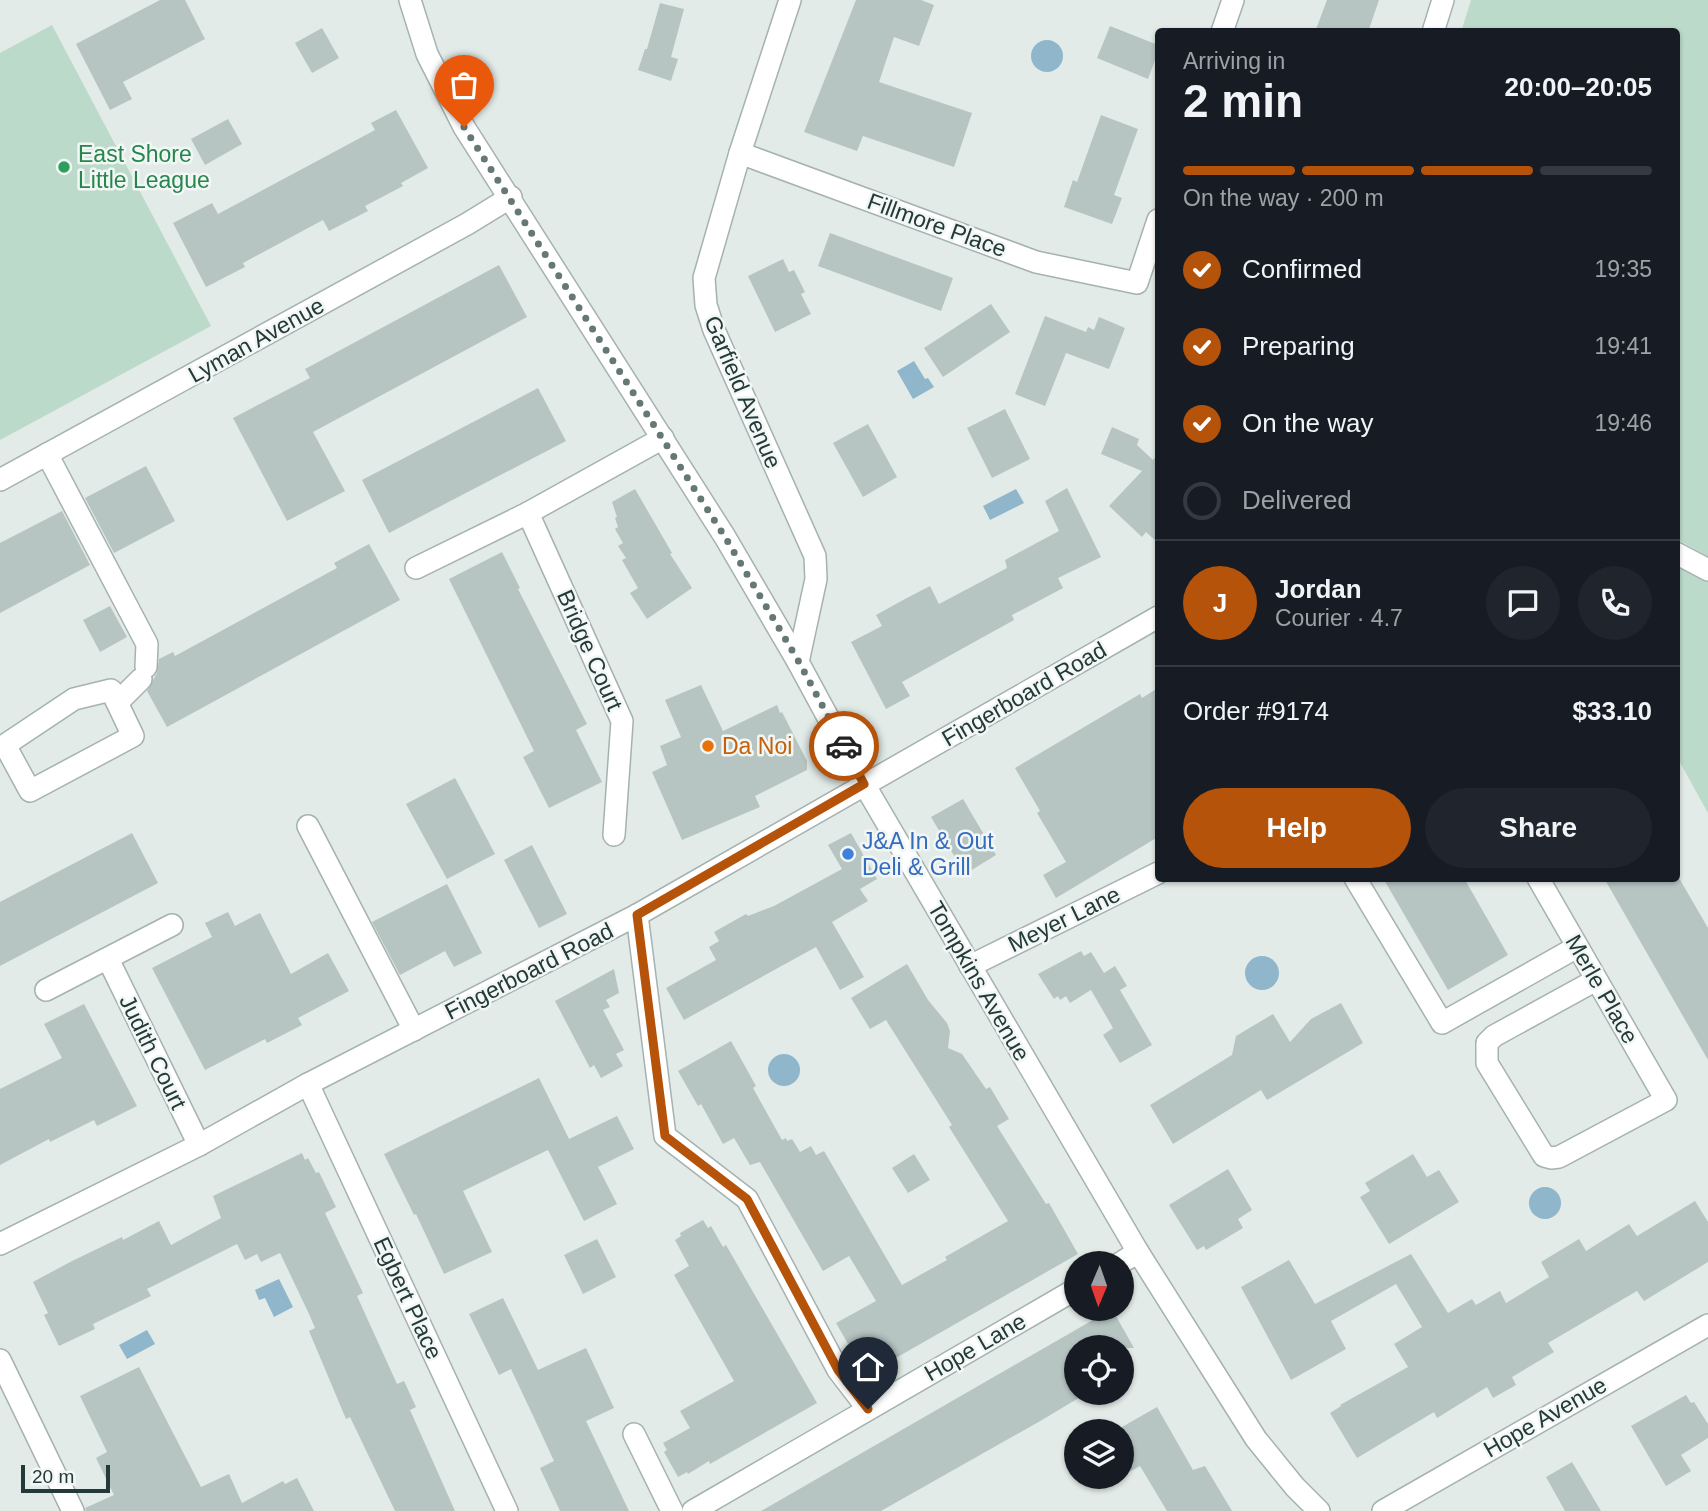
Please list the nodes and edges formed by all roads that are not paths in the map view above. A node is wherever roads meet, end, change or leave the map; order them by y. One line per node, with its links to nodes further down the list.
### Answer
1 (410, 0): 8 (street, Tompkins Avenue)
2 (790, 0): 7 (street, Garfield Avenue)
3 (1233, 0): 5 (street)
4 (1443, 0): 6 (street)
5 (1223, 28)
6 (1434, 28)
7 (740, 153): 9 (street, Fillmore Place); 18 (street, Garfield Avenue)
8 (505, 201): 10 (street, Tompkins Avenue); 11 (street, Lyman Avenue)
9 (1155, 229)
10 (663, 438): 13 (street); 18 (street, Tompkins Avenue)
11 (47, 454): 12 (street, Lyman Avenue); 19 (street)
12 (0, 480)
13 (528, 513): 15 (street); 22 (street, Bridge Court)
14 (1680, 555): 16 (street)
15 (416, 568)
16 (1708, 570)
17 (1155, 619): 20 (street, Fingerboard Road)
18 (799, 662): 20 (street, Tompkins Avenue)
19 (118, 702): 19 (street)
20 (864, 784): 26 (street, Fingerboard Road); 30 (street, Tompkins Avenue)
21 (308, 826): 33 (street)
22 (614, 835)
23 (1155, 874): 30 (street, Meyer Lane)
24 (1357, 882): 28 (street)
25 (1540, 882): 28 (street, Merle Place)
26 (637, 915): 33 (street, Fingerboard Road); 42 (street)
27 (172, 925): 29 (street)
28 (1577, 947): 31 (street, Merle Place)
29 (108, 959): 32 (street); 35 (street, Judith Court)
30 (970, 966): 37 (street, Tompkins Avenue)
31 (1596, 980): 31 (street, Merle Place)
32 (46, 990)
33 (414, 1030): 34 (street, Fingerboard Road)
34 (309, 1084): 35 (street, Fingerboard Road); 45 (street, Egbert Place)
35 (199, 1145): 36 (street, Fingerboard Road)
36 (0, 1244)
37 (1138, 1252): 38 (street); 48 (street, Tompkins Avenue)
38 (1134, 1255)
39 (1064, 1296): 42 (street, Hope Lane)
40 (1708, 1325): 49 (street, Hope Avenue)
41 (0, 1360): 44 (street)
42 (868, 1409): 47 (street, Hope Lane)
43 (634, 1434): 46 (street)
44 (72, 1511)
45 (508, 1511)
46 (672, 1511)
47 (693, 1511)
48 (1319, 1511)
49 (1382, 1511)

